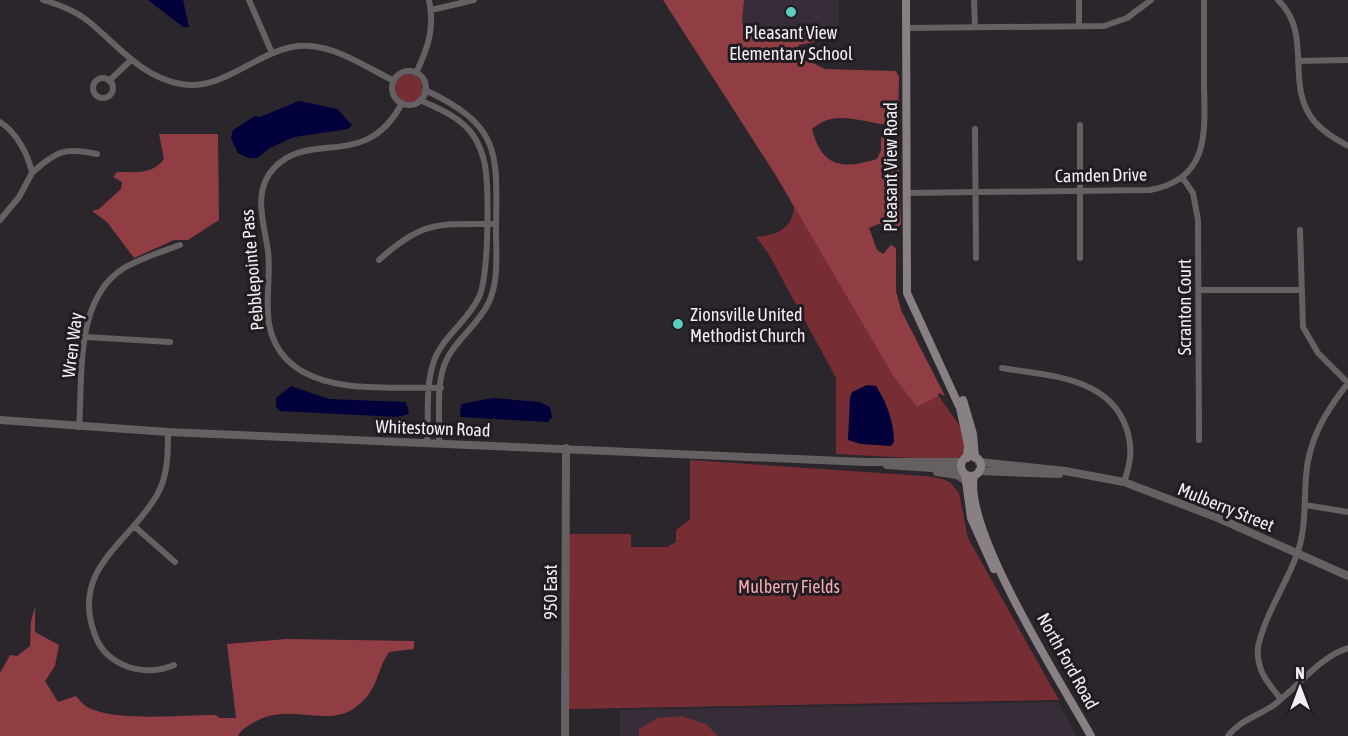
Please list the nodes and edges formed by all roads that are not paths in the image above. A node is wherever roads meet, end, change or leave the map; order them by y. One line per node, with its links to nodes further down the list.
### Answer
1 (43, 0): 17 (street)
2 (249, 0): 16 (street)
3 (429, 0): 12 (street)
4 (474, 0): 12 (street)
5 (906, 0): 15 (main road, Pleasant View Road)
6 (974, 0): 13 (street)
7 (1078, 0): 14 (street)
8 (1151, 0): 14 (street)
9 (1204, 0): 32 (street)
10 (1290, 0): 11 (street)
11 (1280, 2): 19 (street)
12 (431, 10): 20 (street)
13 (975, 27): 14 (street); 15 (street)
14 (1079, 27)
15 (907, 28): 35 (main road, Pleasant View Road)
16 (272, 52): 17 (street); 22 (street)
17 (131, 60): 21 (street)
18 (1348, 60): 19 (street)
19 (1298, 61): 29 (street)
20 (416, 73): 22 (street); 23 (street)
21 (109, 81)
22 (394, 81): 25 (street)
23 (425, 90): 24 (street); 38 (street)
24 (420, 100): 25 (street); 37 (street)
25 (402, 103): 50 (street, Pebblepointe Pass)
26 (0, 122): 31 (street)
27 (1080, 125): 33 (street)
28 (975, 129): 34 (street)
29 (1348, 146)
30 (97, 154): 31 (street)
31 (32, 173): 36 (street)
32 (1182, 177): 33 (street, Camden Drive); 44 (street, Scranton Court)
33 (1080, 191): 34 (street, Camden Drive); 42 (street)
34 (975, 192): 35 (street, Camden Drive); 41 (street)
35 (906, 193): 60 (main road, Pleasant View Road)
36 (0, 220)
37 (485, 224): 38 (street); 43 (street); 50 (street)
38 (496, 224): 51 (street)
39 (1300, 230): 45 (street)
40 (180, 245): 46 (street, Wren Way)
41 (976, 258)
42 (1080, 258)
43 (379, 260)
44 (1199, 290): 45 (street); 55 (street, Scranton Court)
45 (1300, 290): 49 (street)
46 (86, 337): 47 (street); 53 (street, Wren Way)
47 (170, 342)
48 (1002, 368): 61 (street)
49 (1348, 383): 62 (street)
50 (429, 388): 51 (street, Pebblepointe Pass); 56 (street)
51 (441, 388): 57 (street)
52 (0, 420): 53 (street, Whitestown Road)
53 (79, 427): 54 (street, Whitestown Road)
54 (168, 432): 56 (street, Whitestown Road); 64 (street)
55 (1199, 440)
56 (427, 443): 57 (street, Whitestown Road)
57 (439, 443): 58 (street, Whitestown Road)
58 (566, 448): 59 (street, Whitestown Road); 71 (street, 950 East)
59 (866, 462): 60 (street, Whitestown Road); 60 (street, Whitestown Road)
60 (970, 468): 61 (street, Mulberry Street); 72 (main road, North Ford Road)
61 (1124, 482): 65 (street, Mulberry Street)
62 (1305, 505): 63 (street); 65 (street)
63 (1348, 512)
64 (134, 526): 66 (street); 69 (street)
65 (1298, 554): 67 (street, Mulberry Street); 70 (street)
66 (175, 562)
67 (1348, 576)
68 (1348, 648): 70 (street)
69 (174, 666)
70 (1281, 699): 73 (street)
71 (565, 736)
72 (1091, 736)
73 (1228, 736)

